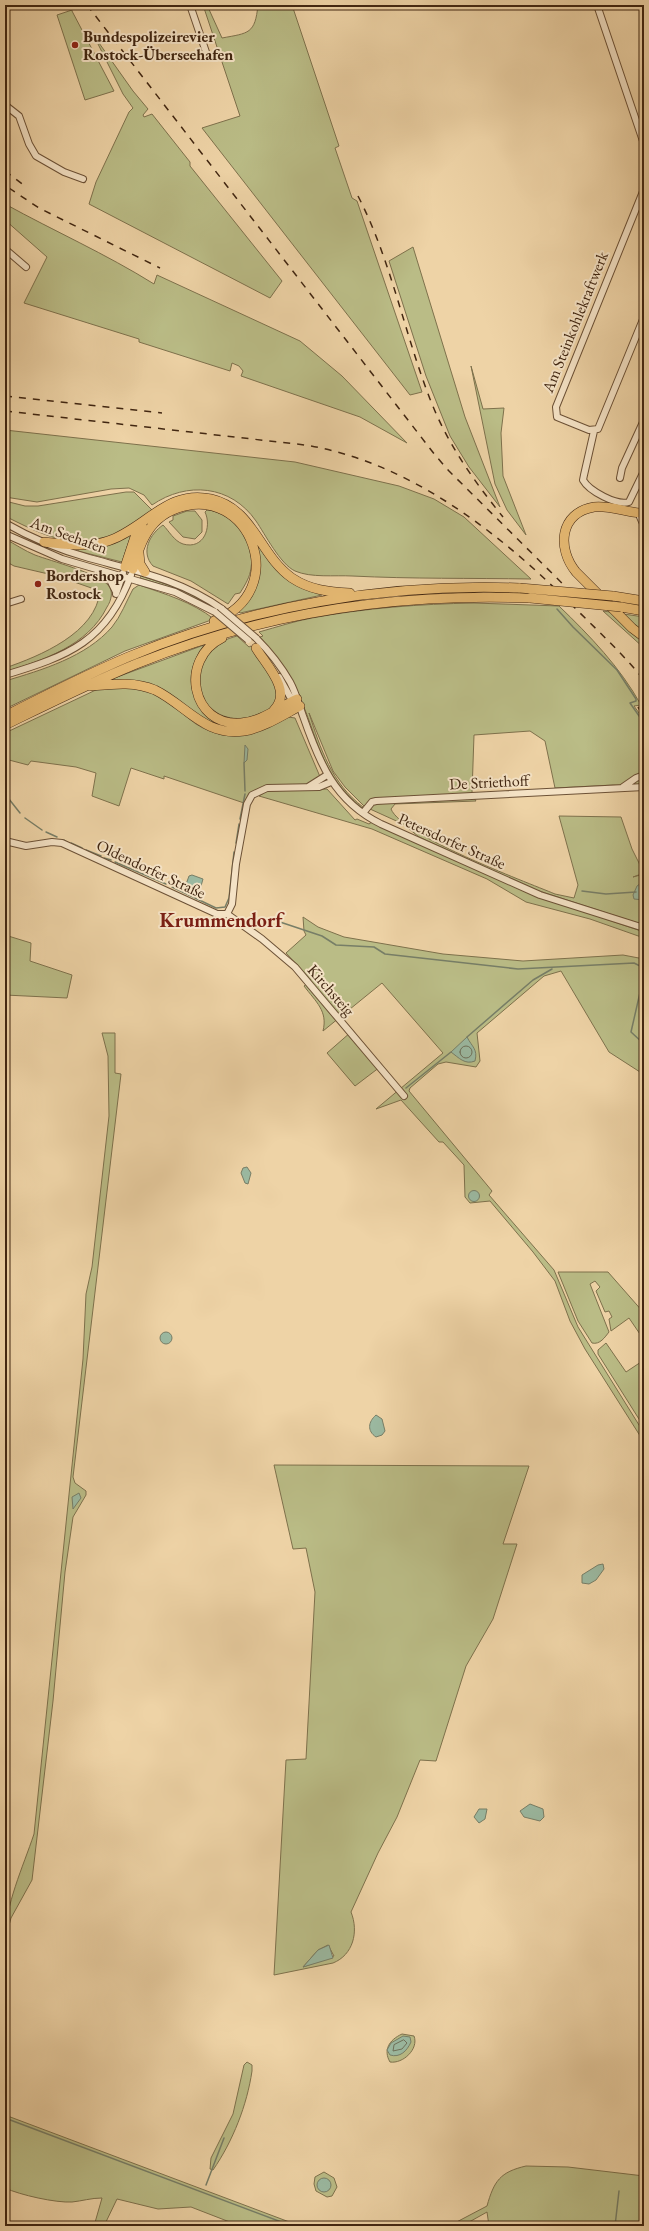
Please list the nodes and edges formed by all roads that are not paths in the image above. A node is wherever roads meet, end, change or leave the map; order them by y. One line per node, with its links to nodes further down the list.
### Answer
1 (190, 5): 3 (street)
2 (597, 5): 5 (street)
3 (206, 52)
4 (5, 105): 6 (street)
5 (644, 144)
6 (83, 179)
7 (644, 189): 8 (street, Am Steinkohlekraftwerk)
8 (641, 202): 13 (street, Am Steinkohlekraftwerk)
9 (5, 249): 10 (street)
10 (26, 267)
11 (644, 317): 13 (street)
12 (644, 420): 15 (street)
13 (594, 431): 14 (street)
14 (644, 471)
15 (620, 478)
16 (642, 510): 19 (street); 36 (highway)
17 (151, 515): 21 (highway); 24 (highway); 28 (highway)
18 (5, 523): 21 (street, Am Seehafen)
19 (644, 526)
20 (5, 534): 23 (street, Am Seehafen)
21 (44, 542): 24 (street, Am Seehafen)
22 (139, 550): 24 (highway); 25 (highway); 35 (highway)
23 (86, 566): 24 (street, Am Seehafen); 27 (street)
24 (127, 571): 25 (street, Petersdorfer Straße); 26 (street); 26 (street, Am Seehafen); 27 (street)
25 (145, 572): 40 (street, Petersdorfer Straße, bridge)
26 (130, 578): 32 (street); 37 (street, Petersdorfer Straße, bridge)
27 (116, 592): 32 (street)
28 (371, 594): 30 (highway, bridge); 35 (highway)
29 (21, 599): 31 (street)
30 (644, 601)
31 (5, 604)
32 (115, 608): 38 (street)
33 (644, 611): 34 (highway, bridge)
34 (241, 629): 39 (highway); 41 (highway)
35 (181, 637): 42 (highway)
36 (644, 637)
37 (256, 648): 40 (street, Petersdorfer Straße); 41 (highway)
38 (5, 675)
39 (82, 688): 40 (highway); 43 (highway)
40 (297, 706): 41 (highway); 44 (street, Petersdorfer Straße)
41 (270, 712)
42 (5, 716)
43 (5, 726)
44 (327, 775): 46 (street, Petersdorfer Straße); 49 (street)
45 (644, 775): 47 (street, De Striethoff)
46 (331, 782): 49 (street); 50 (street, Petersdorfer Straße)
47 (623, 787): 48 (street, De Striethoff); 50 (street, De Striethoff)
48 (644, 787)
49 (308, 788): 52 (street)
50 (363, 813): 53 (street, Petersdorfer Straße)
51 (5, 841): 52 (street, Oldendorfer Straße)
52 (227, 914): 54 (street, Kirchsteig)
53 (644, 928)
54 (404, 1096)

